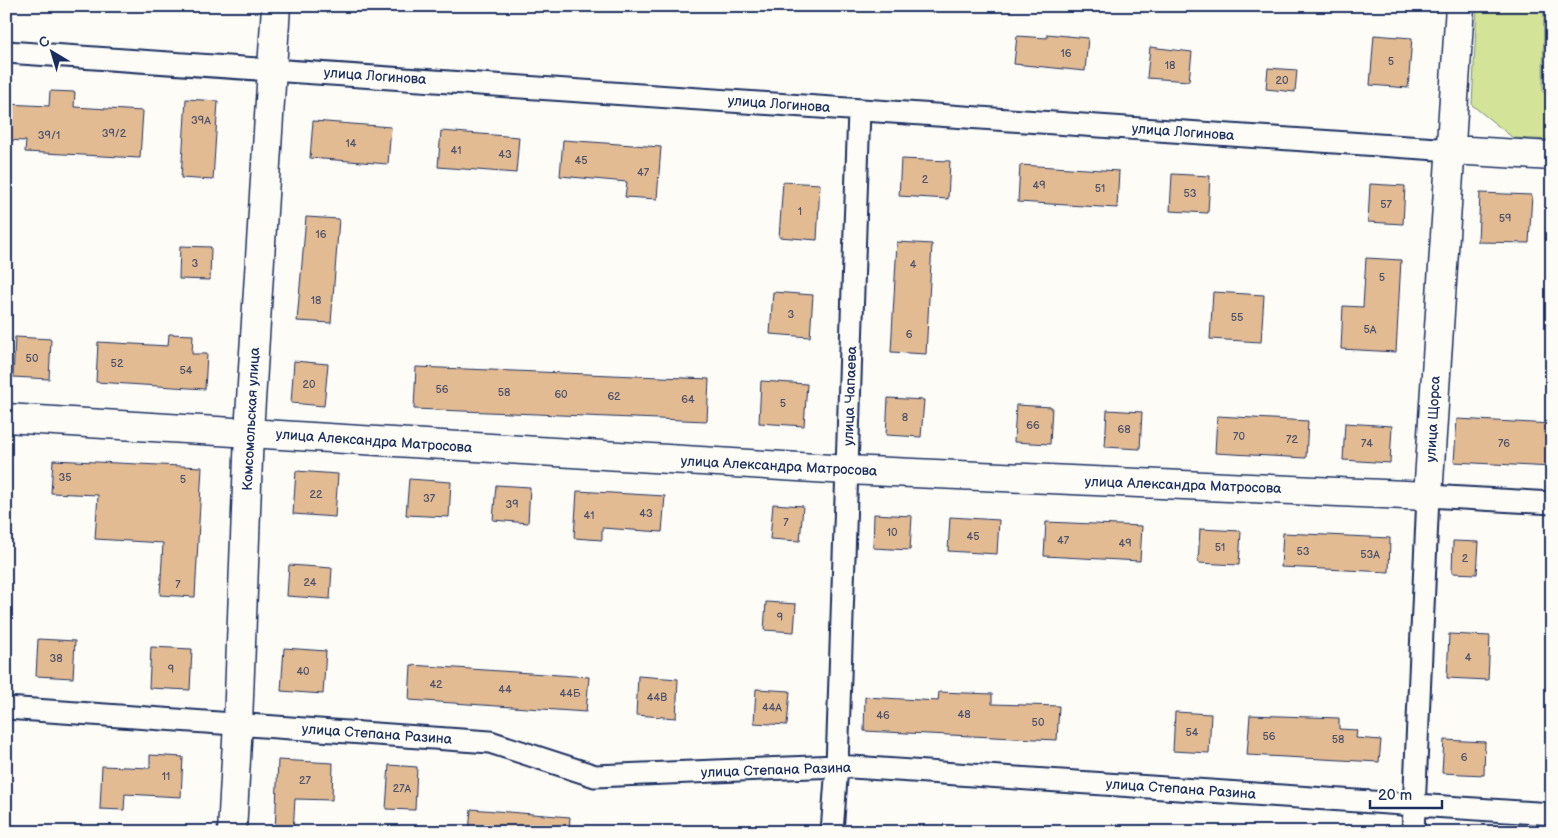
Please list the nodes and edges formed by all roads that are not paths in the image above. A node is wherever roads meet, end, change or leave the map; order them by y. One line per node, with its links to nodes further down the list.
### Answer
1 (276, 6): 4 (street, Комсомольская улица)
2 (1460, 6): 6 (street, улица Щорса)
3 (6, 52): 4 (street, улица Логинова)
4 (273, 69): 5 (street, улица Логинова); 9 (street, Комсомольская улица)
5 (860, 110): 6 (street, улица Логинова); 10 (street, улица Чапаева)
6 (1452, 150): 7 (street, улица Логинова); 11 (street, улица Щорса)
7 (1552, 156)
8 (6, 418): 9 (street, улица Александра Матросова)
9 (249, 432): 10 (street, улица Александра Матросова); 14 (street, Комсомольская улица)
10 (847, 470): 11 (street, улица Александра Матросова); 15 (street, улица Чапаева)
11 (1428, 496): 12 (street, улица Александра Матросова); 16 (street, улица Щорса)
12 (1552, 503)
13 (6, 708): 14 (street, улица Степана Разина)
14 (238, 723): 15 (street, улица Степана Разина); 18 (street, Комсомольская улица)
15 (837, 766): 16 (street, улица Степана Разина); 19 (street, улица Чапаева)
16 (1415, 805): 17 (street, улица Степана Разина); 20 (street, улица Щорса)
17 (1552, 814)
18 (232, 832)
19 (832, 832)
20 (1414, 832)

